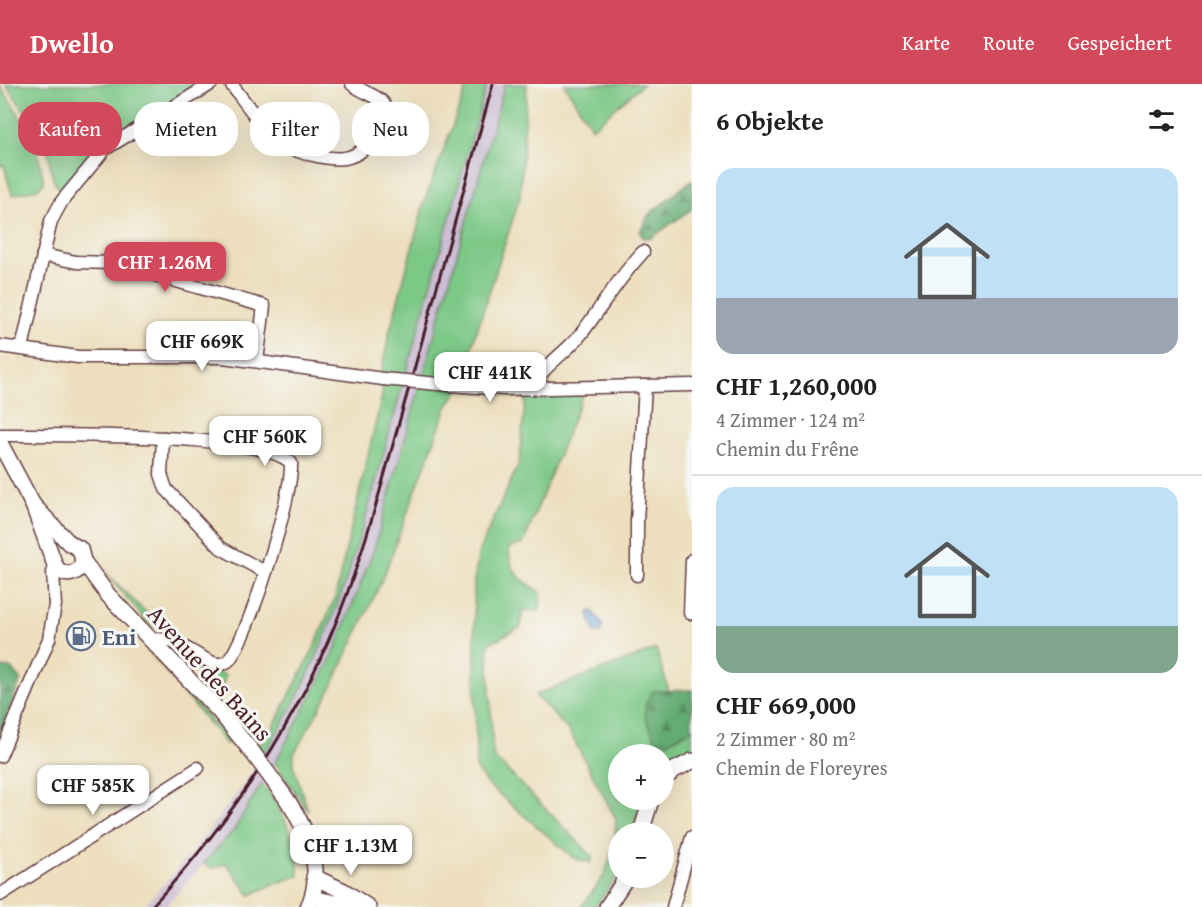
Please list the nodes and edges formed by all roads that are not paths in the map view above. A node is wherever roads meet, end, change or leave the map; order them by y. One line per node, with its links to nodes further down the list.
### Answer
1 (211, 84): 5 (street)
2 (231, 84): 3 (street)
3 (352, 84)
4 (643, 252): 12 (street)
5 (43, 255): 8 (street); 9 (street)
6 (0, 340): 8 (street)
7 (0, 346): 8 (street)
8 (22, 348): 9 (street)
9 (257, 361): 12 (street, bridge)
10 (692, 385): 11 (street)
11 (645, 386): 12 (street); 21 (street)
12 (531, 389)
13 (0, 435): 14 (street)
14 (164, 438): 20 (street); 20 (street)
15 (0, 443): 16 (main road)
16 (33, 505): 17 (main road); 19 (main road)
17 (69, 543): 19 (main road); 19 (main road)
18 (692, 560): 22 (street)
19 (67, 566): 23 (main road, Avenue des Bains); 24 (street)
20 (265, 572): 23 (street)
21 (637, 575)
22 (690, 613)
23 (152, 640): 29 (main road, Avenue des Bains, bridge)
24 (0, 756)
25 (692, 761): 27 (main road)
26 (198, 768): 31 (street)
27 (674, 770)
28 (692, 837): 36 (street)
29 (314, 877): 32 (main road, Avenue des Bains); 34 (main road)
30 (619, 888): 35 (main road)
31 (0, 895)
32 (310, 903): 33 (main road)
33 (354, 907)
34 (368, 907)
35 (607, 907)
36 (673, 907)

